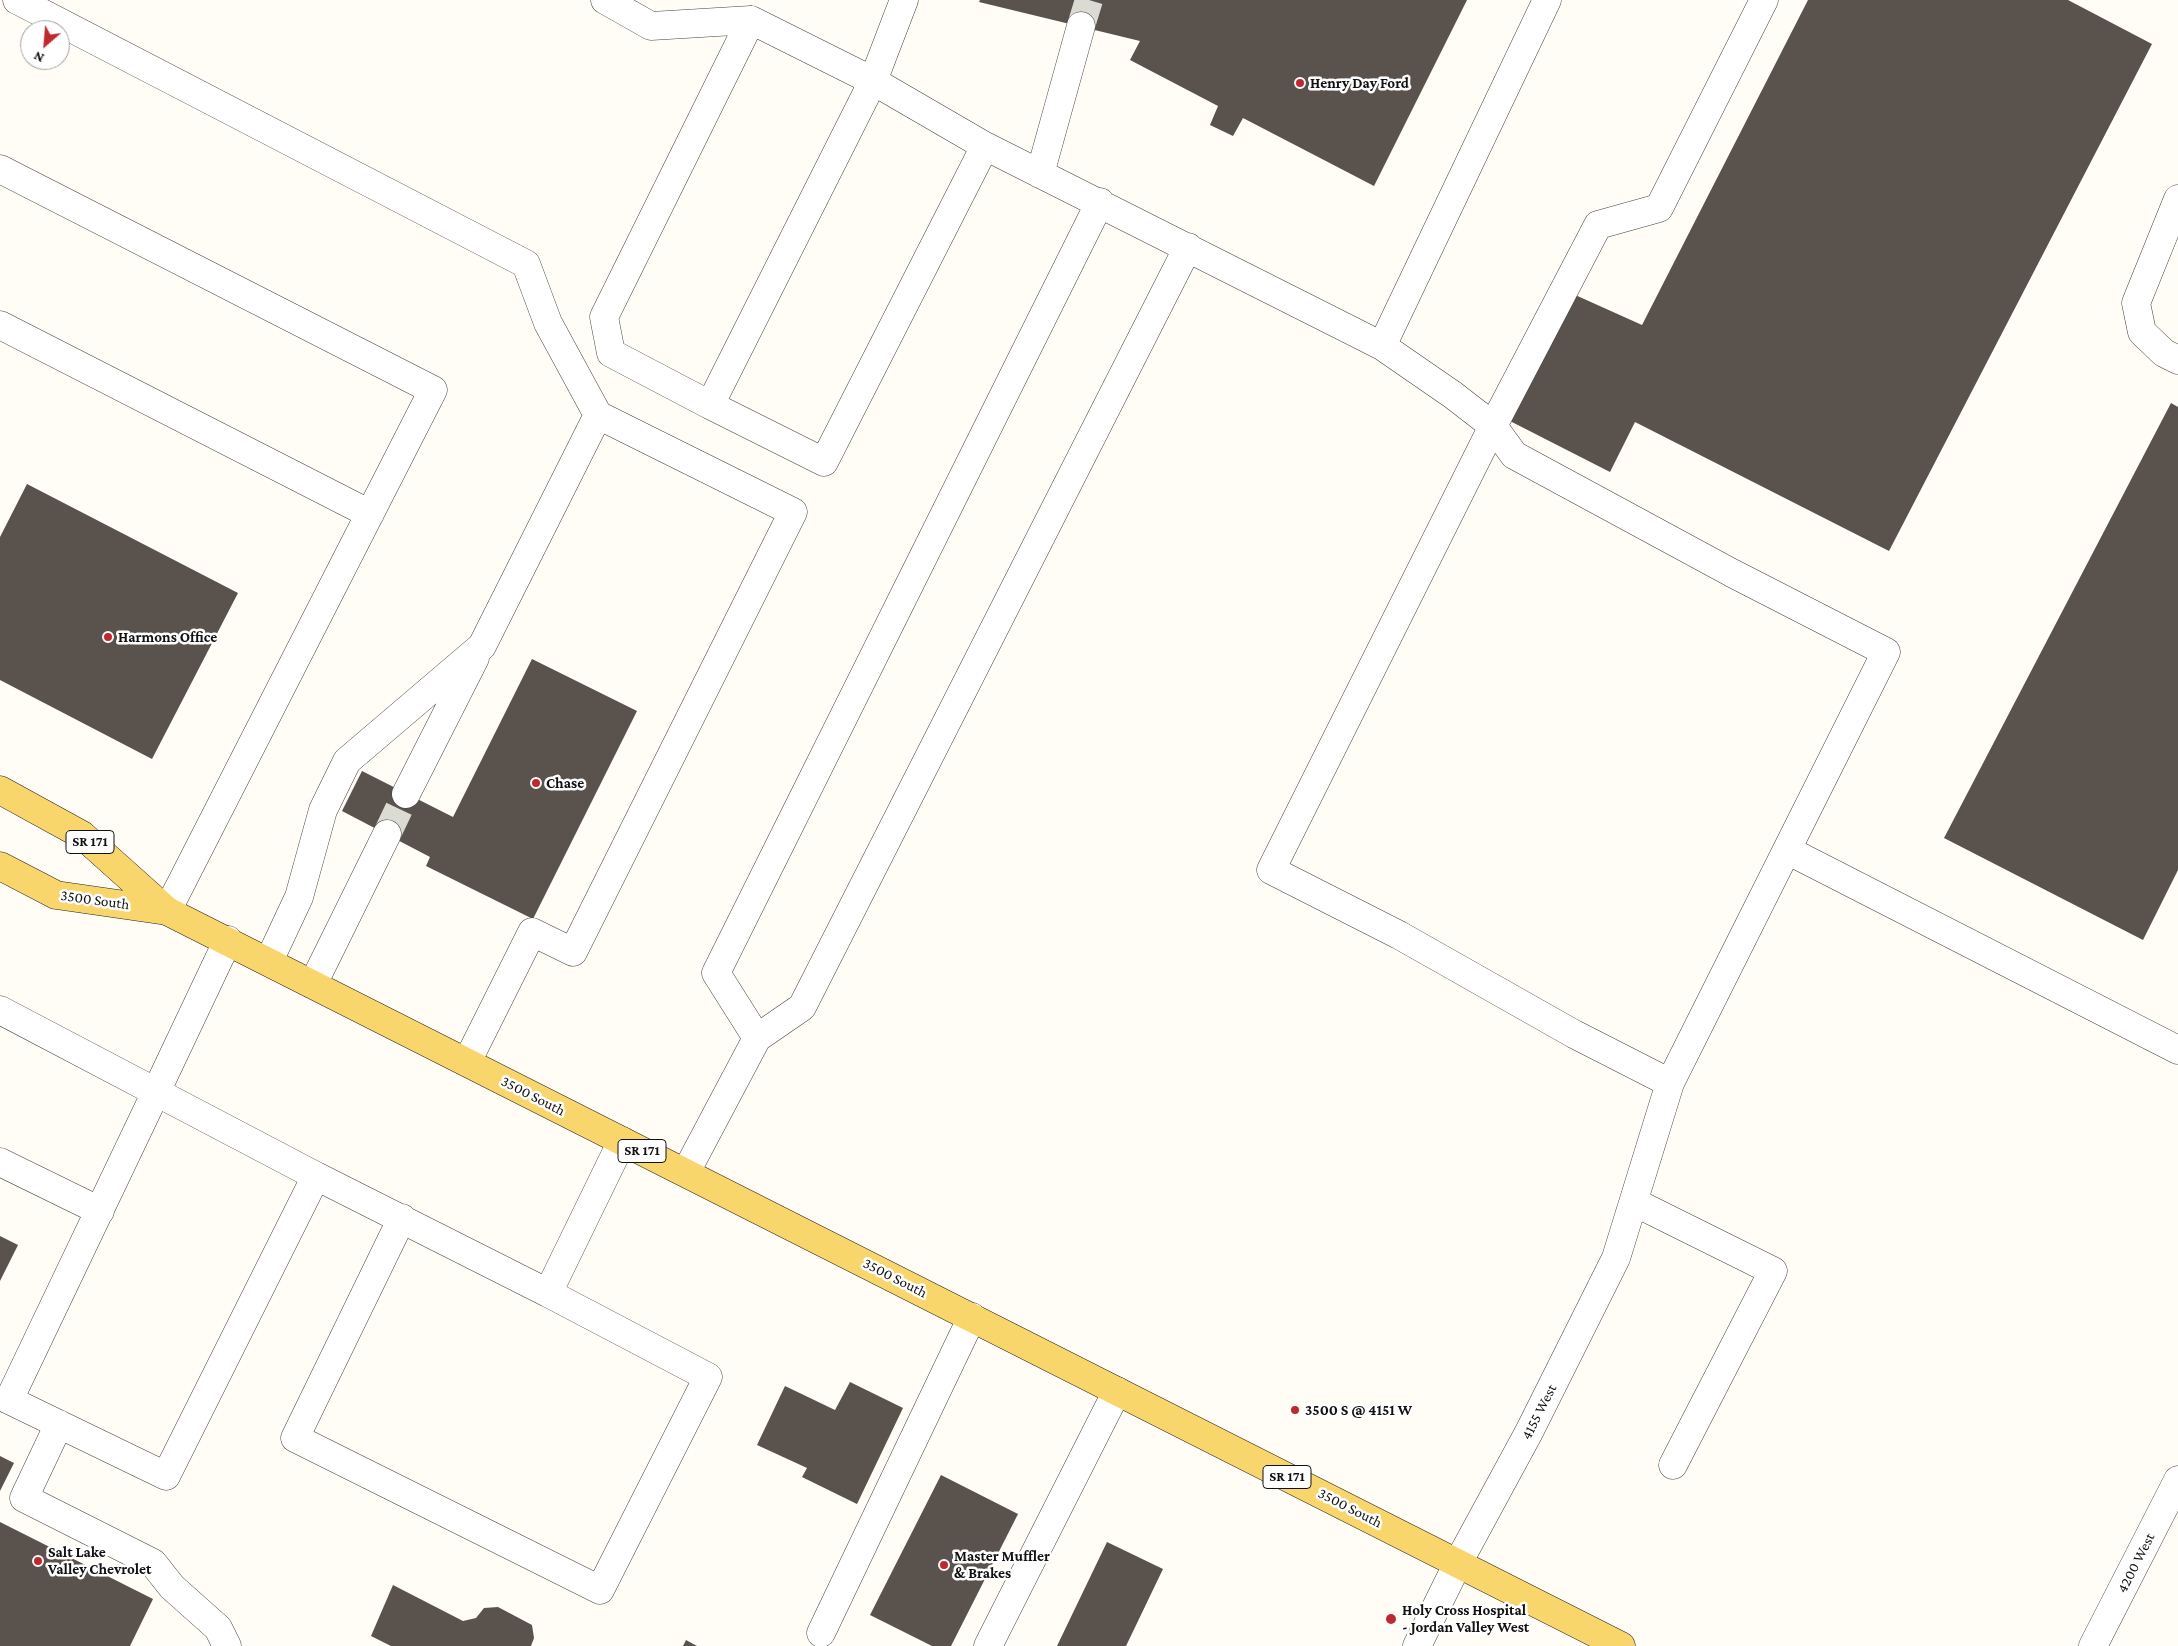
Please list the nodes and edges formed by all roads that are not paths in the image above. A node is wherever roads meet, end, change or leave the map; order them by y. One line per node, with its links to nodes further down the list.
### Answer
1 (16, 0): 20 (street)
2 (604, 0): 6 (street)
3 (904, 0): 9 (street)
4 (1547, 0): 17 (street)
5 (1764, 0): 21 (street)
6 (716, 11): 7 (street)
7 (751, 20): 9 (street); 19 (street)
8 (1081, 26): 12 (street)
9 (873, 81): 10 (street); 19 (street)
10 (985, 146): 12 (street); 19 (street)
11 (0, 169): 22 (street)
12 (1040, 174): 14 (street)
13 (2178, 199): 18 (street)
14 (1100, 202): 15 (street); 34 (street)
15 (1188, 247): 17 (street); 34 (street)
16 (0, 325): 22 (street)
17 (1382, 346): 21 (street)
18 (2178, 360)
19 (710, 405)
20 (598, 415): 23 (street); 36 (street)
21 (1492, 426): 27 (street, 4155 West); 37 (street)
22 (370, 514): 29 (street)
23 (482, 646): 25 (street); 31 (street)
24 (0, 790): 29 (main road, 3500 South / SR 171)
25 (406, 794)
26 (387, 834): 32 (street)
27 (1787, 850): 35 (street); 37 (street, 4155 West)
28 (0, 866): 29 (main road, 3500 South / SR 171)
29 (168, 910): 30 (main road, 3500 South / SR 171)
30 (228, 940): 31 (main road, 3500 South / SR 171); 38 (street)
31 (269, 961): 32 (main road, 3500 South / SR 171)
32 (313, 984): 36 (main road, 3500 South / SR 171)
33 (0, 1010): 38 (street)
34 (757, 1038): 41 (street)
35 (2178, 1050)
36 (467, 1062): 39 (main road, 3500 South / SR 171)
37 (1670, 1083): 43 (street, 4155 West)
38 (156, 1092): 42 (street); 44 (street)
39 (622, 1140): 41 (main road, 3500 South / SR 171); 46 (street)
40 (0, 1162): 44 (street)
41 (686, 1172): 47 (main road, 3500 South / SR 171)
42 (316, 1176): 45 (street); 49 (street)
43 (1634, 1202): 50 (street); 52 (street, 4155 West)
44 (100, 1211): 49 (street)
45 (402, 1218): 46 (street); 46 (street)
46 (548, 1292)
47 (972, 1317): 48 (main road, 3500 South / SR 171); 53 (street)
48 (1117, 1391): 52 (main road, 3500 South / SR 171); 55 (street)
49 (59, 1424): 54 (street)
50 (1673, 1466)
51 (2178, 1480): 58 (street, 4200 West)
52 (1458, 1563): 56 (street, 4155 West); 57 (main road, 3500 South / SR 171)
53 (821, 1633)
54 (227, 1646)
55 (988, 1646)
56 (1417, 1646)
57 (1622, 1646)
58 (2094, 1646)

